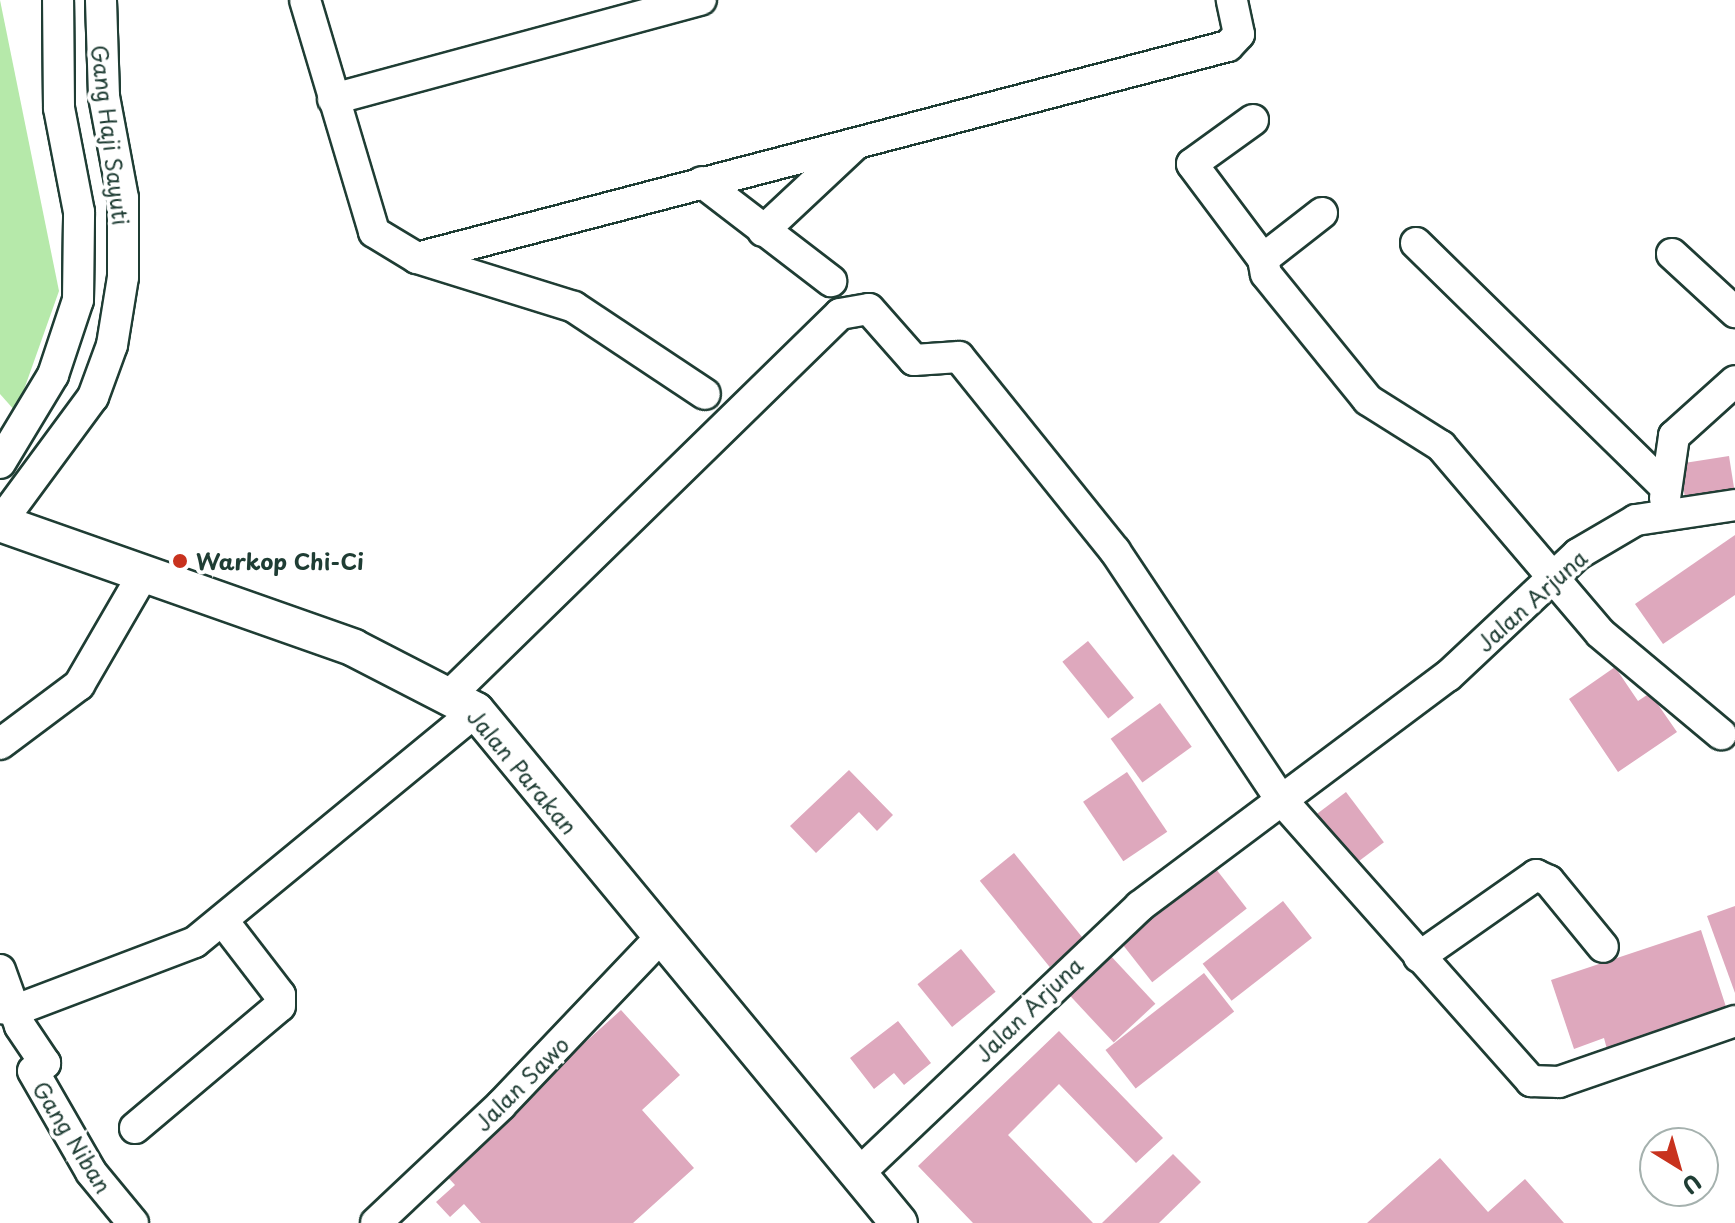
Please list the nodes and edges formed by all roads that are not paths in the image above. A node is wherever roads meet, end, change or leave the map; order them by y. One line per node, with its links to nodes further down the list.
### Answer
1 (58, 0): 20 (street, Gang Haji Sayuti)
2 (101, 0): 23 (street, Gang Haji Sayuti)
3 (305, 0): 6 (street)
4 (701, 0): 6 (street)
5 (1232, 0): 8 (street)
6 (333, 99): 14 (street)
7 (1253, 120): 15 (street)
8 (860, 140): 9 (street); 11 (street)
9 (702, 182): 11 (street); 14 (street)
10 (1322, 213): 15 (street)
11 (763, 231): 16 (street)
12 (1416, 243): 21 (street)
13 (1672, 254): 17 (street)
14 (417, 258): 19 (street)
15 (1263, 259): 25 (street)
16 (831, 281)
17 (1735, 312)
18 (1735, 381): 21 (street)
19 (705, 394)
20 (0, 463)
21 (1664, 500): 22 (street, Jalan Arjuna); 25 (street, Jalan Arjuna)
22 (1735, 505)
23 (0, 523): 24 (street, Jalan Parakan)
24 (141, 578): 26 (street, Jalan Parakan); 28 (street)
25 (1549, 578): 27 (street); 29 (street, Jalan Arjuna)
26 (464, 702): 29 (street); 30 (street); 31 (street, Jalan Parakan)
27 (1721, 734)
28 (0, 744)
29 (1279, 797): 33 (street); 38 (street, Jalan Arjuna)
30 (224, 922): 35 (street); 37 (street)
31 (660, 938): 38 (street, Jalan Parakan); 40 (street, Jalan Sawo)
32 (1603, 947): 33 (street)
33 (1419, 957): 36 (street)
34 (0, 970): 35 (street)
35 (8, 1009): 39 (street, Gang Niban)
36 (1735, 1021)
37 (135, 1128)
38 (860, 1172): 41 (street, Jalan Parakan)
39 (133, 1223)
40 (376, 1223)
41 (899, 1223)

